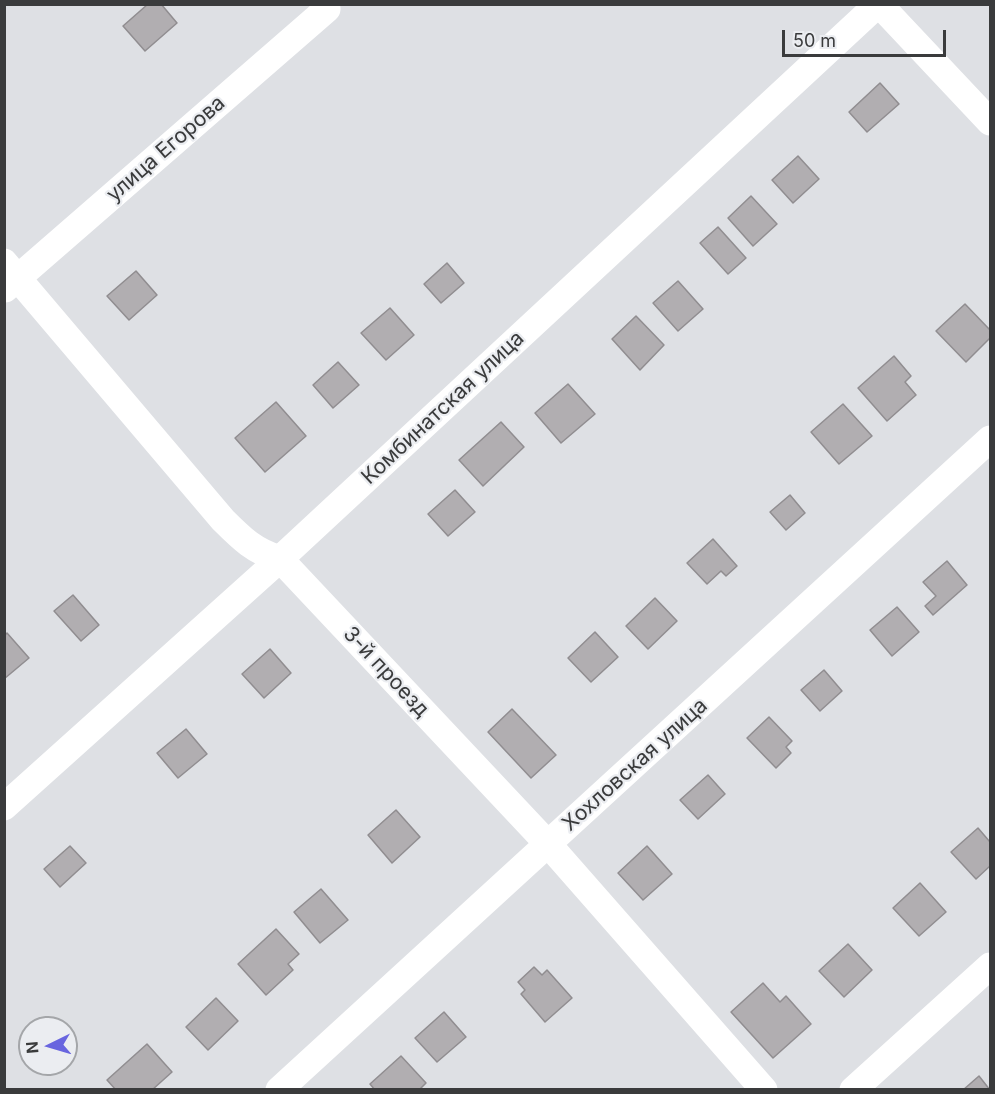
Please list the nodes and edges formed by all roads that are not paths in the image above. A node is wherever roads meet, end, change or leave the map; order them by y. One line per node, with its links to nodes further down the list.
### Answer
1 (879, 4): 3 (street); 6 (street, Комбинатская улица)
2 (327, 9): 4 (street, улица Егорова)
3 (990, 122)
4 (9, 276): 6 (street, 3-й проезд)
5 (990, 439): 8 (street, Хохловская улица)
6 (280, 559): 7 (street, Комбинатская улица); 8 (street, 3-й проезд)
7 (4, 807)
8 (548, 844): 10 (street, Хохловская улица); 11 (street, 3-й проезд)
9 (990, 966): 12 (street)
10 (279, 1089)
11 (764, 1089)
12 (853, 1089)

